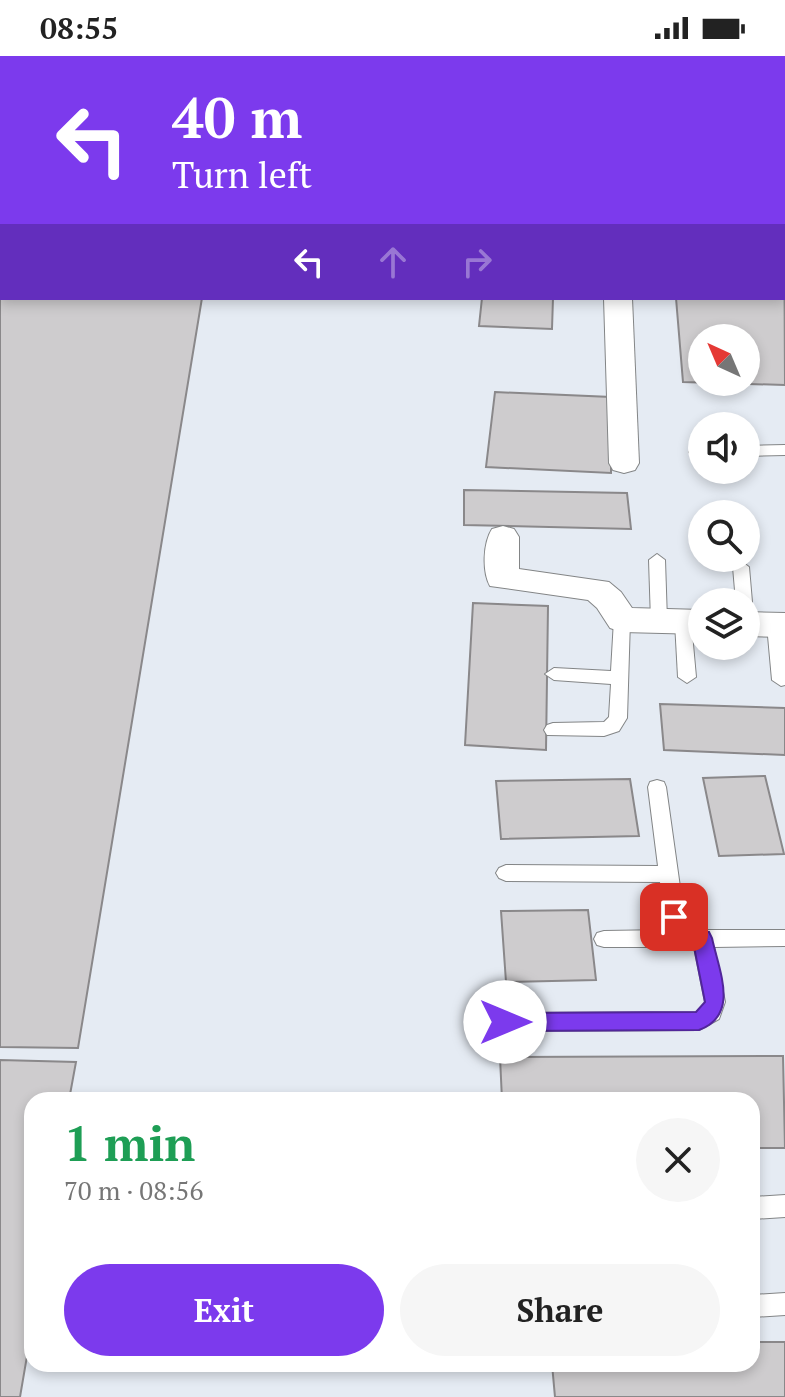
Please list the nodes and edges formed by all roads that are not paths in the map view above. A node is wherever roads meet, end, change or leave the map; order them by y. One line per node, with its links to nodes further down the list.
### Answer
1 (618, 300): 4 (street)
2 (785, 450): 3 (lane)
3 (760, 451)
4 (624, 463)
5 (503, 537): 7 (street)
6 (657, 560): 8 (lane)
7 (622, 620): 8 (street); 12 (lane)
8 (681, 622): 11 (lane)
9 (763, 624): 13 (lane)
10 (554, 674): 12 (lane)
11 (687, 677)
12 (620, 678): 14 (lane)
13 (781, 680)
14 (553, 730)
15 (657, 787): 17 (lane)
16 (506, 873): 17 (lane)
17 (668, 874): 21 (lane)
18 (702, 938): 19 (lane); 21 (lane); 22 (lane)
19 (785, 938)
20 (604, 939): 21 (lane)
21 (677, 939)
22 (505, 1022)
23 (785, 1206): 24 (lane)
24 (760, 1208)
25 (785, 1304): 26 (lane)
26 (760, 1306)

